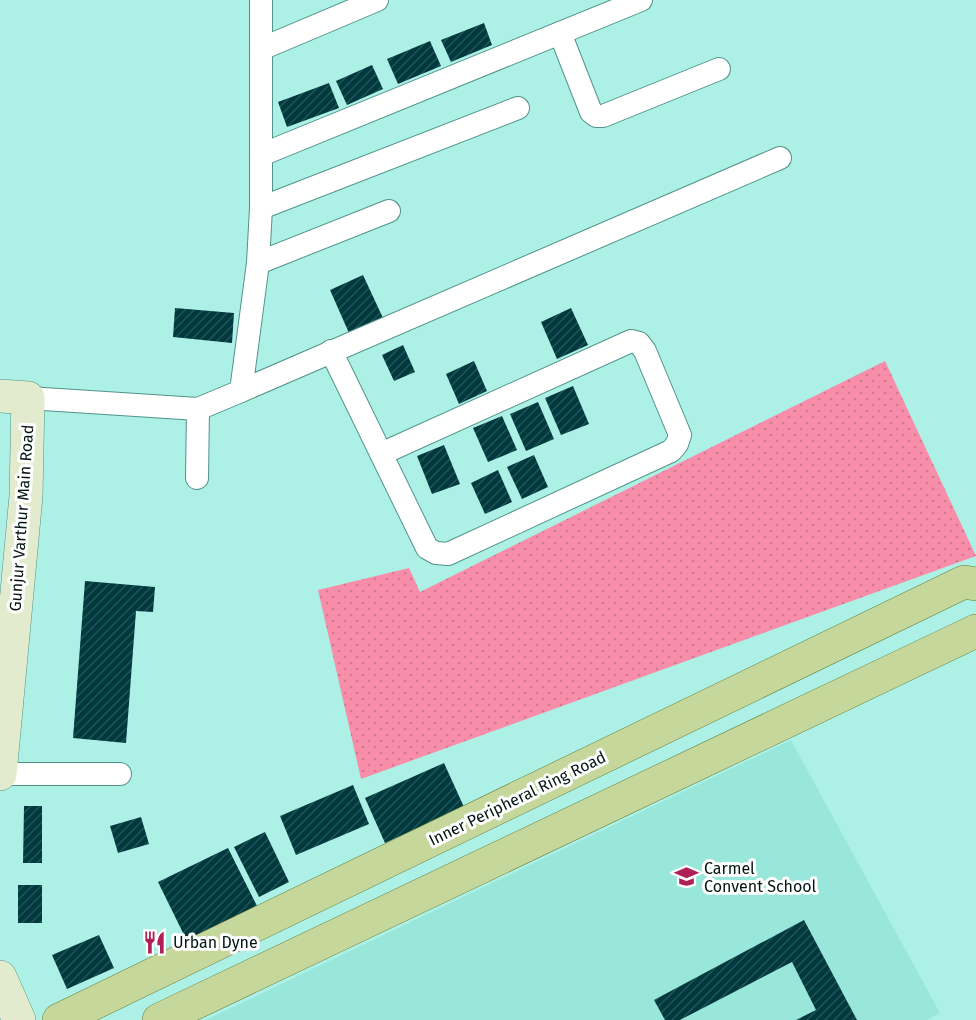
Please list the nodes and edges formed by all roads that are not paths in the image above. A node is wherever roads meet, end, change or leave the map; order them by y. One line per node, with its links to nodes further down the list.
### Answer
1 (261, 0): 5 (street)
2 (377, 0): 5 (street)
3 (641, 0): 4 (street)
4 (560, 33): 6 (street); 8 (street)
5 (261, 49): 8 (street)
6 (719, 69)
7 (518, 108): 10 (street)
8 (261, 155): 10 (street)
9 (780, 158): 13 (street)
10 (261, 208): 12 (street)
11 (389, 211): 12 (street)
12 (258, 263): 14 (street)
13 (332, 351): 14 (street); 17 (street)
14 (241, 391): 16 (street)
15 (14, 397): 16 (street); 21 (main road, Gunjur Varthur Main Road)
16 (198, 409): 18 (street)
17 (381, 454): 17 (street)
18 (197, 478)
19 (976, 584): 25 (main road, Inner Peripheral Ring Road)
20 (976, 631): 26 (main road)
21 (0, 774): 22 (street)
22 (120, 774)
23 (0, 977): 24 (main road)
24 (19, 1020)
25 (59, 1020)
26 (159, 1020)

